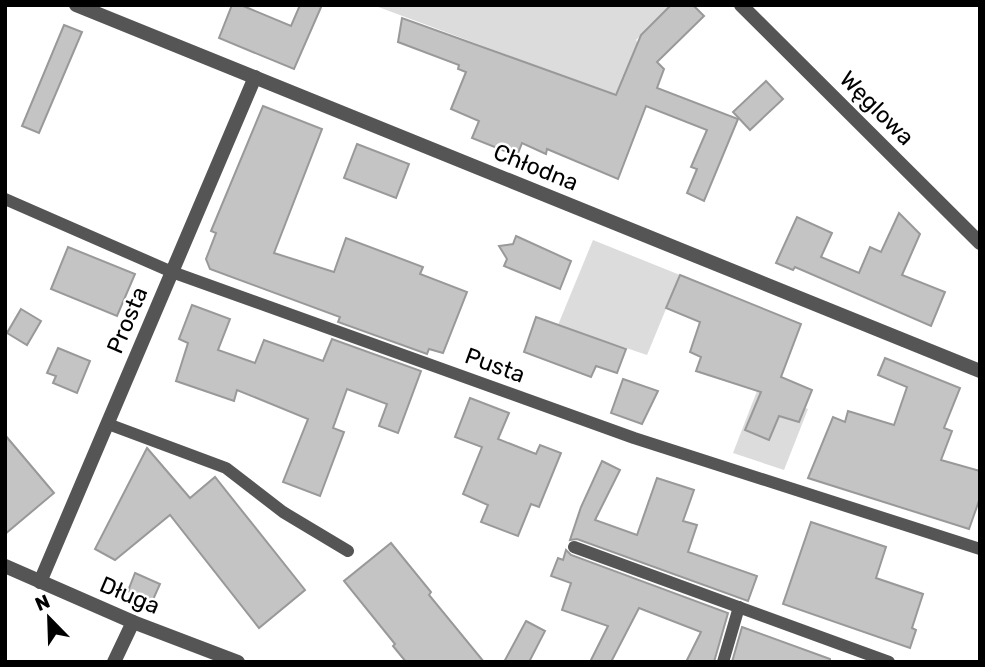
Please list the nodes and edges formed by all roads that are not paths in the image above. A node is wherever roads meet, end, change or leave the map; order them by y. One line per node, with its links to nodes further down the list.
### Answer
1 (76, 5): 3 (street, Chłodna)
2 (741, 5): 5 (street, Węglowa)
3 (255, 77): 6 (street, Prosta); 7 (street, Chłodna)
4 (5, 199): 6 (lane, Pusta)
5 (980, 243)
6 (172, 272): 8 (street, Prosta); 10 (lane, Pusta)
7 (979, 370)
8 (108, 424): 11 (lane); 13 (street, Prosta)
9 (574, 547): 14 (lane)
10 (980, 548)
11 (348, 551)
12 (5, 566): 13 (street, Długa)
13 (40, 582): 15 (street, Długa)
14 (739, 607): 18 (lane); 19 (lane)
15 (133, 622): 16 (street); 17 (street, Długa)
16 (114, 662)
17 (238, 662)
18 (723, 662)
19 (889, 662)

